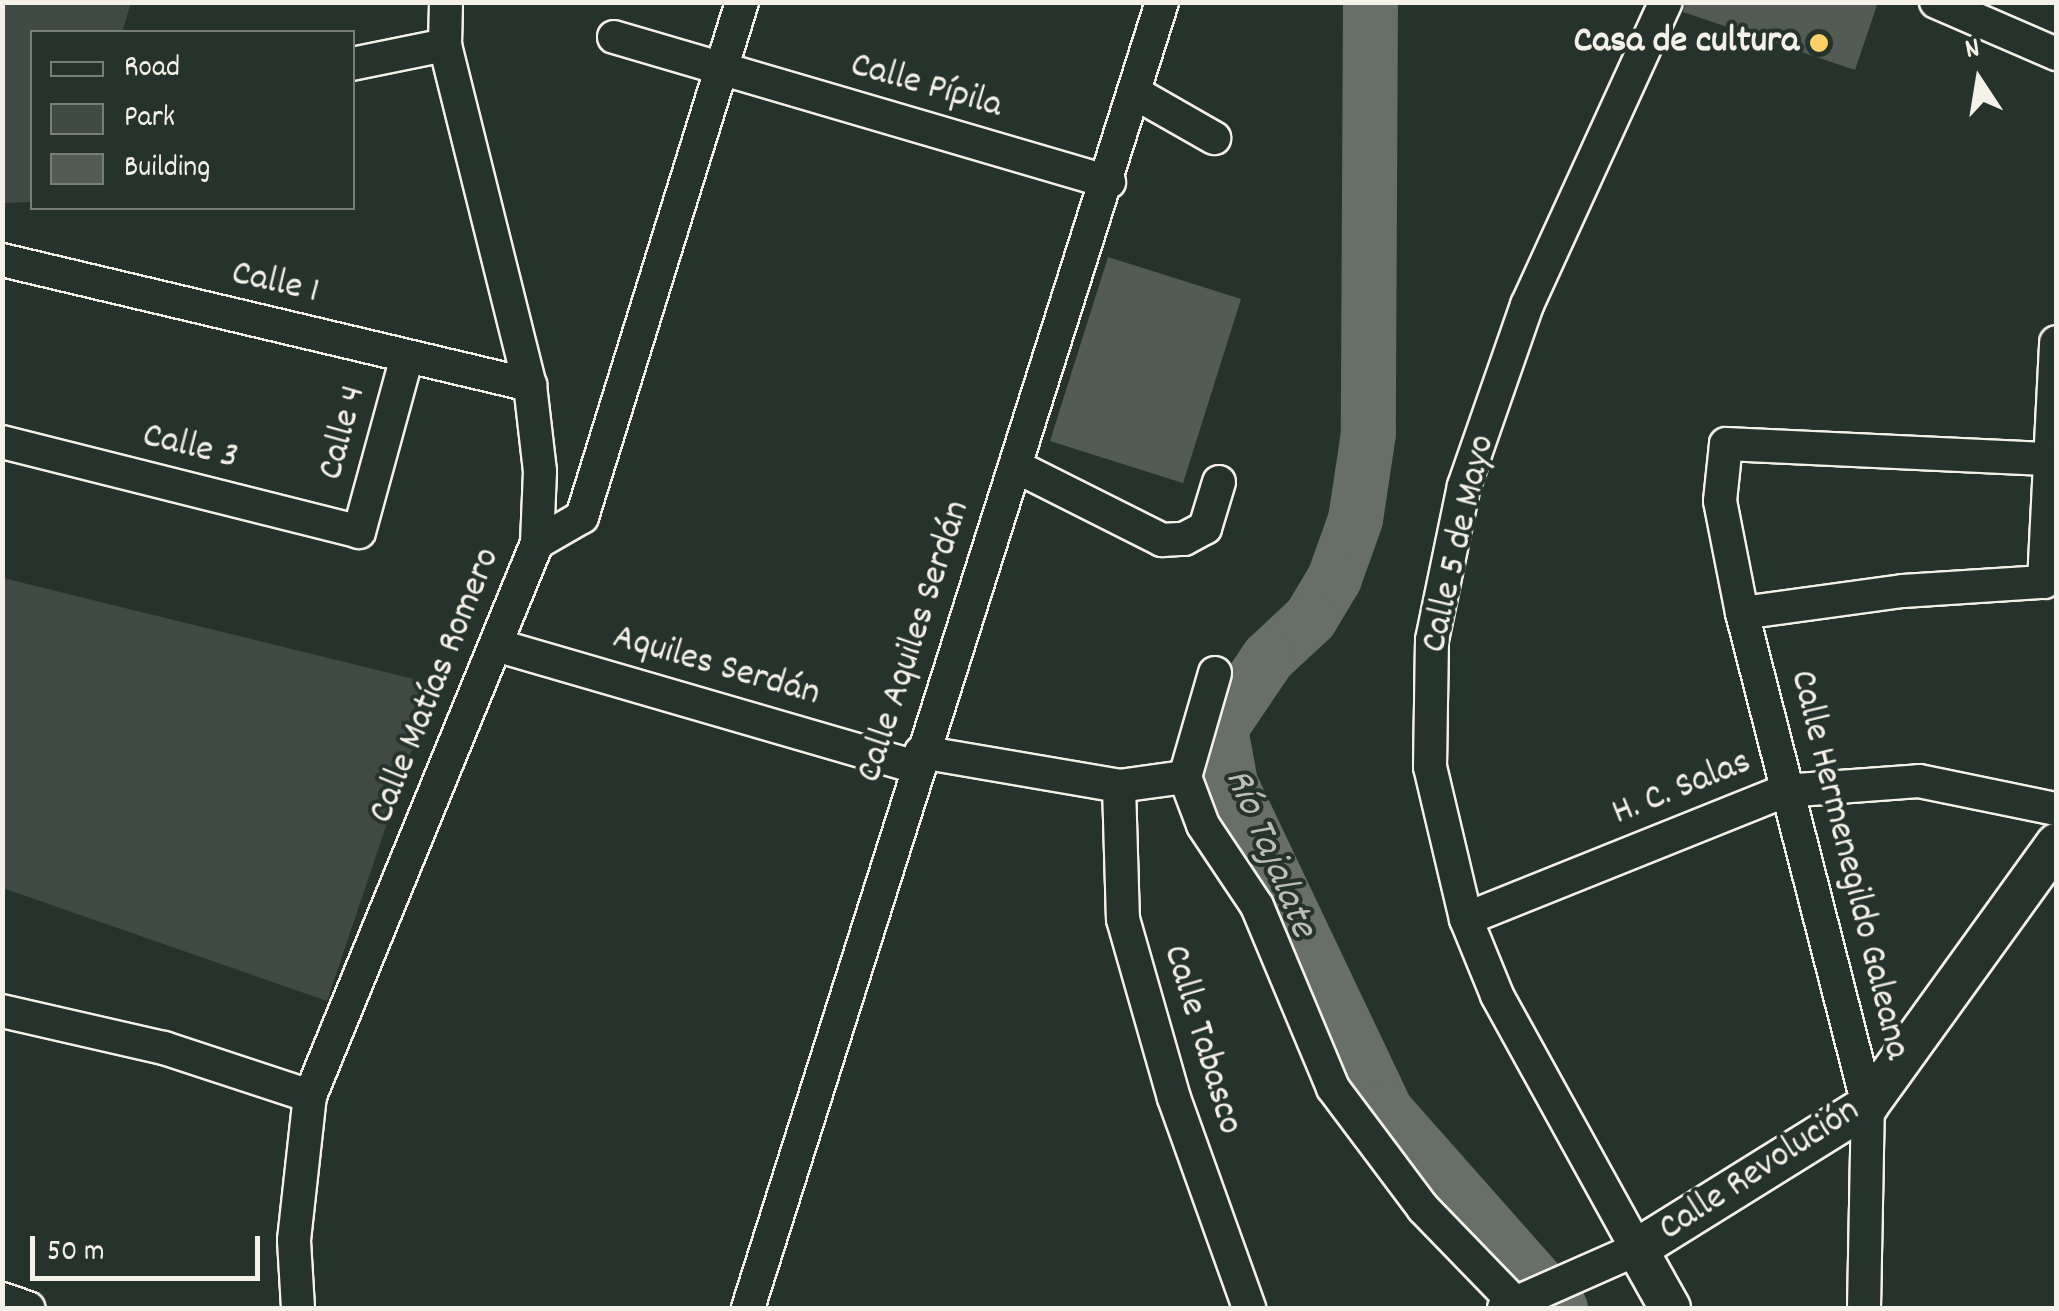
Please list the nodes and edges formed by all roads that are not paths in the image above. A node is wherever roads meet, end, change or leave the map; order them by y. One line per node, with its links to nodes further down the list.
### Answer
1 (446, 2): 7 (street)
2 (742, 2): 10 (street, Calle Matías Romero)
3 (1162, 2): 11 (street, Calle Aquiles Serdán)
4 (1666, 2): 34 (street, Calle 5 de Mayo)
5 (1958, 7): 8 (street)
6 (614, 37): 10 (street, Calle Pípila)
7 (446, 45): 9 (street); 17 (street)
8 (2056, 54)
9 (355, 63)
10 (721, 69): 13 (street, Calle Pípila); 23 (street, Calle Matías Romero)
11 (1138, 94): 12 (street); 13 (street, Calle Aquiles Serdán)
12 (1214, 138)
13 (1109, 182): 20 (street, Calle Aquiles Serdán)
14 (2, 260): 16 (street, Calle 1)
15 (2056, 342): 19 (street)
16 (406, 356): 17 (street, Calle 1); 22 (street, Calle 4)
17 (530, 385): 23 (street)
18 (2, 442): 22 (street, Calle 3)
19 (2046, 459): 24 (street); 25 (street, Calle Hermenegildo Galeana)
20 (1015, 466): 21 (street); 28 (street, Calle Aquiles Serdán)
21 (1219, 482)
22 (359, 532)
23 (538, 543): 26 (street, Calle Matías Romero)
24 (2050, 586): 25 (street)
25 (1742, 612): 31 (street, Calle Hermenegildo Galeana)
26 (496, 645): 28 (street, Aquiles Serdán); 36 (street, Calle Matías Romero)
27 (1216, 673): 29 (street)
28 (918, 759): 30 (street, Aquiles Serdán); 43 (street, Calle Aquiles Serdán)
29 (1184, 777): 30 (street, Aquiles Serdán); 40 (street)
30 (1118, 786): 44 (street, Calle Tabasco)
31 (1784, 791): 32 (street, H. C. Salas); 34 (street, H. C. Salas); 37 (street, Calle Hermenegildo Galeana)
32 (2056, 809)
33 (2056, 844): 37 (main road, Calle Revolución)
34 (1466, 919): 38 (street, Calle 5 de Mayo)
35 (2, 1011): 36 (street)
36 (310, 1096): 42 (street, Calle Matías Romero)
37 (1868, 1104): 38 (main road, Calle Revolución); 46 (street, Calle Hermenegildo Galeana)
38 (1637, 1249): 40 (street, Calle Revolución); 45 (main road, Calle 5 de Mayo)
39 (2, 1299): 41 (street)
40 (1516, 1305)
41 (28, 1308)
42 (298, 1308)
43 (748, 1308)
44 (1249, 1308)
45 (1670, 1308)
46 (1864, 1308)

